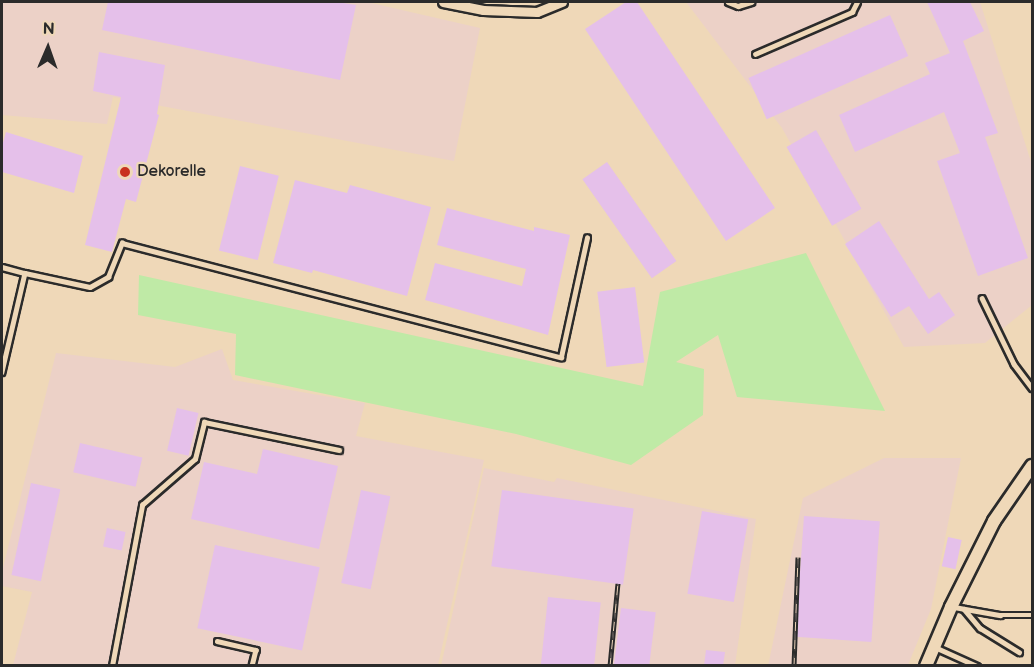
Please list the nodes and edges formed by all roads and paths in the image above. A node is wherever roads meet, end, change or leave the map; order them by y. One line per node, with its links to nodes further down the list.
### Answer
1 (442, 2): 2 (street)
2 (562, 2)
3 (728, 2): 4 (lane)
4 (751, 2)
5 (857, 2): 6 (lane)
6 (755, 54)
7 (587, 238): 9 (lane)
8 (2, 267): 9 (lane)
9 (25, 273): 11 (lane)
10 (982, 298): 12 (lane)
11 (2, 372)
12 (1032, 388)
13 (339, 450): 20 (lane)
14 (1032, 466): 15 (street)
15 (957, 608): 16 (lane); 18 (street); 19 (lane)
16 (1032, 615)
17 (217, 641): 21 (lane)
18 (934, 646): 22 (street); 23 (lane)
19 (1019, 652)
20 (112, 666)
21 (252, 666)
22 (926, 666)
23 (977, 666)

